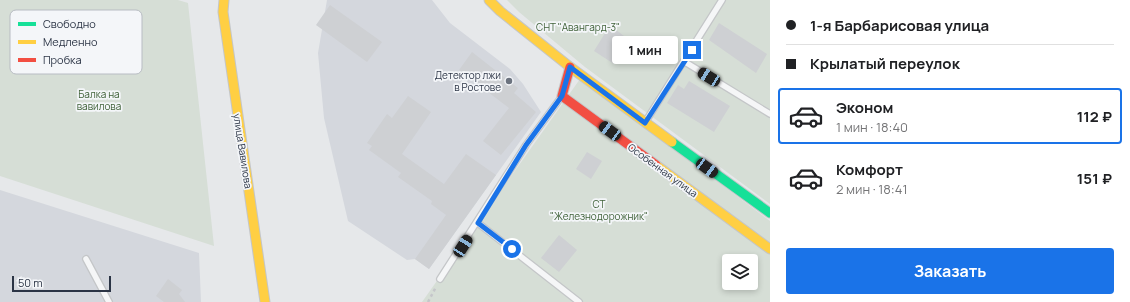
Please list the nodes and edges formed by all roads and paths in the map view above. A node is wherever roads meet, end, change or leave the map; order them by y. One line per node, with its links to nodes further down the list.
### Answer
1 (224, 0): 15 (street, улица Вавилова)
2 (489, 0): 5 (street)
3 (722, 0): 4 (lane)
4 (684, 62): 7 (lane); 8 (lane)
5 (570, 67): 6 (street); 8 (street)
6 (562, 96): 10 (lane); 11 (street, Особенная улица)
7 (770, 114)
8 (645, 123): 9 (street)
9 (770, 213)
10 (478, 223): 13 (lane); 17 (lane)
11 (770, 249)
12 (86, 259): 14 (lane)
13 (440, 279): 16 (path)
14 (109, 302)
15 (265, 302)
16 (428, 302)
17 (579, 302)

